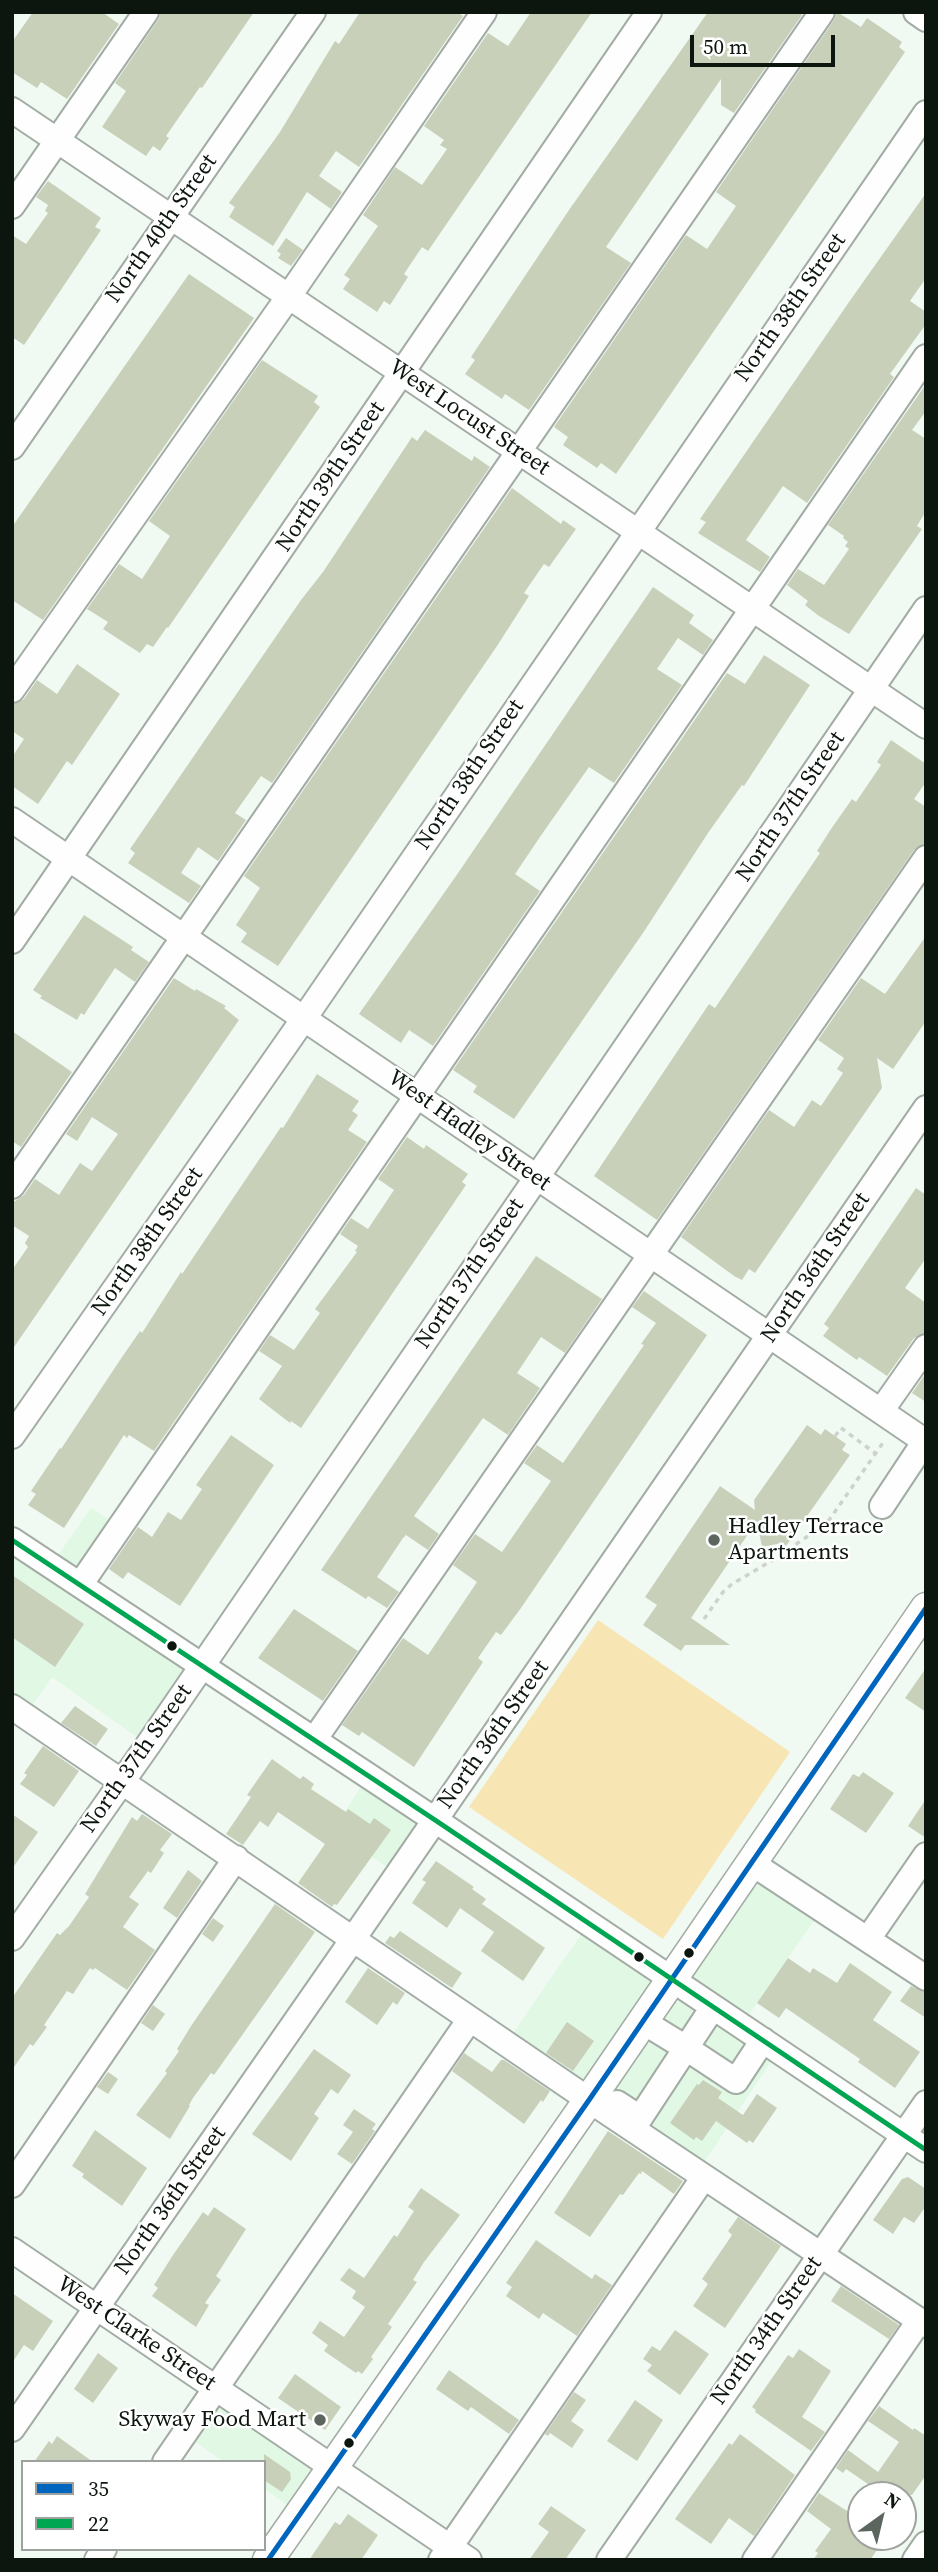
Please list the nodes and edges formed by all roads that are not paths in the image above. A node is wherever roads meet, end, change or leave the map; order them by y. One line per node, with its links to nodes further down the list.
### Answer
1 (146, 12): 10 (street)
2 (313, 12): 12 (street, North 40th Street)
3 (484, 12): 13 (street)
4 (649, 12): 15 (street, North 39th Street)
5 (822, 12): 17 (street)
6 (916, 12): 7 (street)
7 (926, 19)
8 (12, 110): 10 (street, West Locust Street)
9 (926, 113): 18 (street, North 38th Street)
10 (58, 140): 11 (street); 12 (street, West Locust Street)
11 (12, 206)
12 (171, 216): 13 (street, West Locust Street); 16 (street, North 40th Street)
13 (289, 296): 15 (street, West Locust Street); 22 (street)
14 (926, 357): 20 (street)
15 (402, 373): 17 (street, West Locust Street); 26 (street, North 39th Street)
16 (12, 447)
17 (519, 452): 18 (street, West Locust Street); 27 (street)
18 (636, 531): 20 (street, West Locust Street); 29 (street, North 38th Street)
19 (926, 609): 21 (street, North 37th Street)
20 (752, 610): 21 (street, West Locust Street); 30 (street)
21 (871, 689): 23 (street, West Locust Street); 32 (street, North 37th Street)
22 (12, 690)
23 (926, 726)
24 (12, 820): 26 (street, West Hadley Street)
25 (926, 858): 34 (street)
26 (70, 859): 27 (street, West Hadley Street); 28 (street, North 39th Street)
27 (186, 937): 29 (street, West Hadley Street); 33 (street)
28 (12, 941)
29 (304, 1017): 30 (street, West Hadley Street); 38 (street, North 38th Street)
30 (417, 1096): 32 (street, West Hadley Street); 42 (street)
31 (926, 1108): 35 (street, North 36th Street)
32 (536, 1178): 34 (street, West Hadley Street); 44 (street, North 37th Street)
33 (12, 1186)
34 (650, 1255): 35 (street, West Hadley Street); 46 (street)
35 (770, 1336): 37 (street, West Hadley Street); 48 (street, North 36th Street)
36 (926, 1347): 37 (street)
37 (881, 1411): 39 (street, West Hadley Street)
38 (12, 1436)
39 (925, 1441): 40 (street)
40 (882, 1506)
41 (12, 1539): 42 (street)
42 (80, 1585): 44 (street)
43 (926, 1608): 51 (main road)
44 (202, 1666): 46 (street); 47 (street, North 37th Street)
45 (12, 1707): 47 (street)
46 (314, 1740): 48 (street)
47 (123, 1781): 50 (street); 52 (street, North 37th Street)
48 (435, 1819): 53 (street, North 36th Street); 55 (street)
49 (926, 1855): 54 (street)
50 (236, 1858): 53 (street); 67 (street)
51 (750, 1862): 54 (street); 55 (main road)
52 (12, 1938)
53 (353, 1939): 58 (street); 70 (street, North 36th Street)
54 (868, 1939): 56 (street)
55 (670, 1977): 57 (street); 59 (main road)
56 (926, 1978)
57 (713, 2007): 60 (street); 61 (street)
58 (470, 2019): 62 (street); 72 (street)
59 (642, 2021): 61 (street); 62 (main road)
60 (763, 2040): 61 (street); 64 (street)
61 (686, 2048): 62 (street)
62 (593, 2094): 66 (street); 75 (main road)
63 (926, 2103): 64 (street, North 34th Street)
64 (904, 2135): 65 (street); 69 (street, North 34th Street)
65 (926, 2150)
66 (704, 2177): 69 (street); 77 (street)
67 (12, 2185)
68 (12, 2250): 70 (street, West Clarke Street)
69 (819, 2255): 71 (street); 79 (street, North 34th Street)
70 (96, 2307): 72 (street, West Clarke Street); 73 (street, North 36th Street)
71 (923, 2323): 80 (street)
72 (216, 2389): 74 (street); 75 (street, West Clarke Street)
73 (12, 2429)
74 (166, 2460)
75 (332, 2468): 77 (street, West Clarke Street); 78 (main road)
76 (926, 2544): 81 (street)
77 (453, 2555)
78 (268, 2560)
79 (609, 2560)
80 (755, 2560)
81 (915, 2560)

